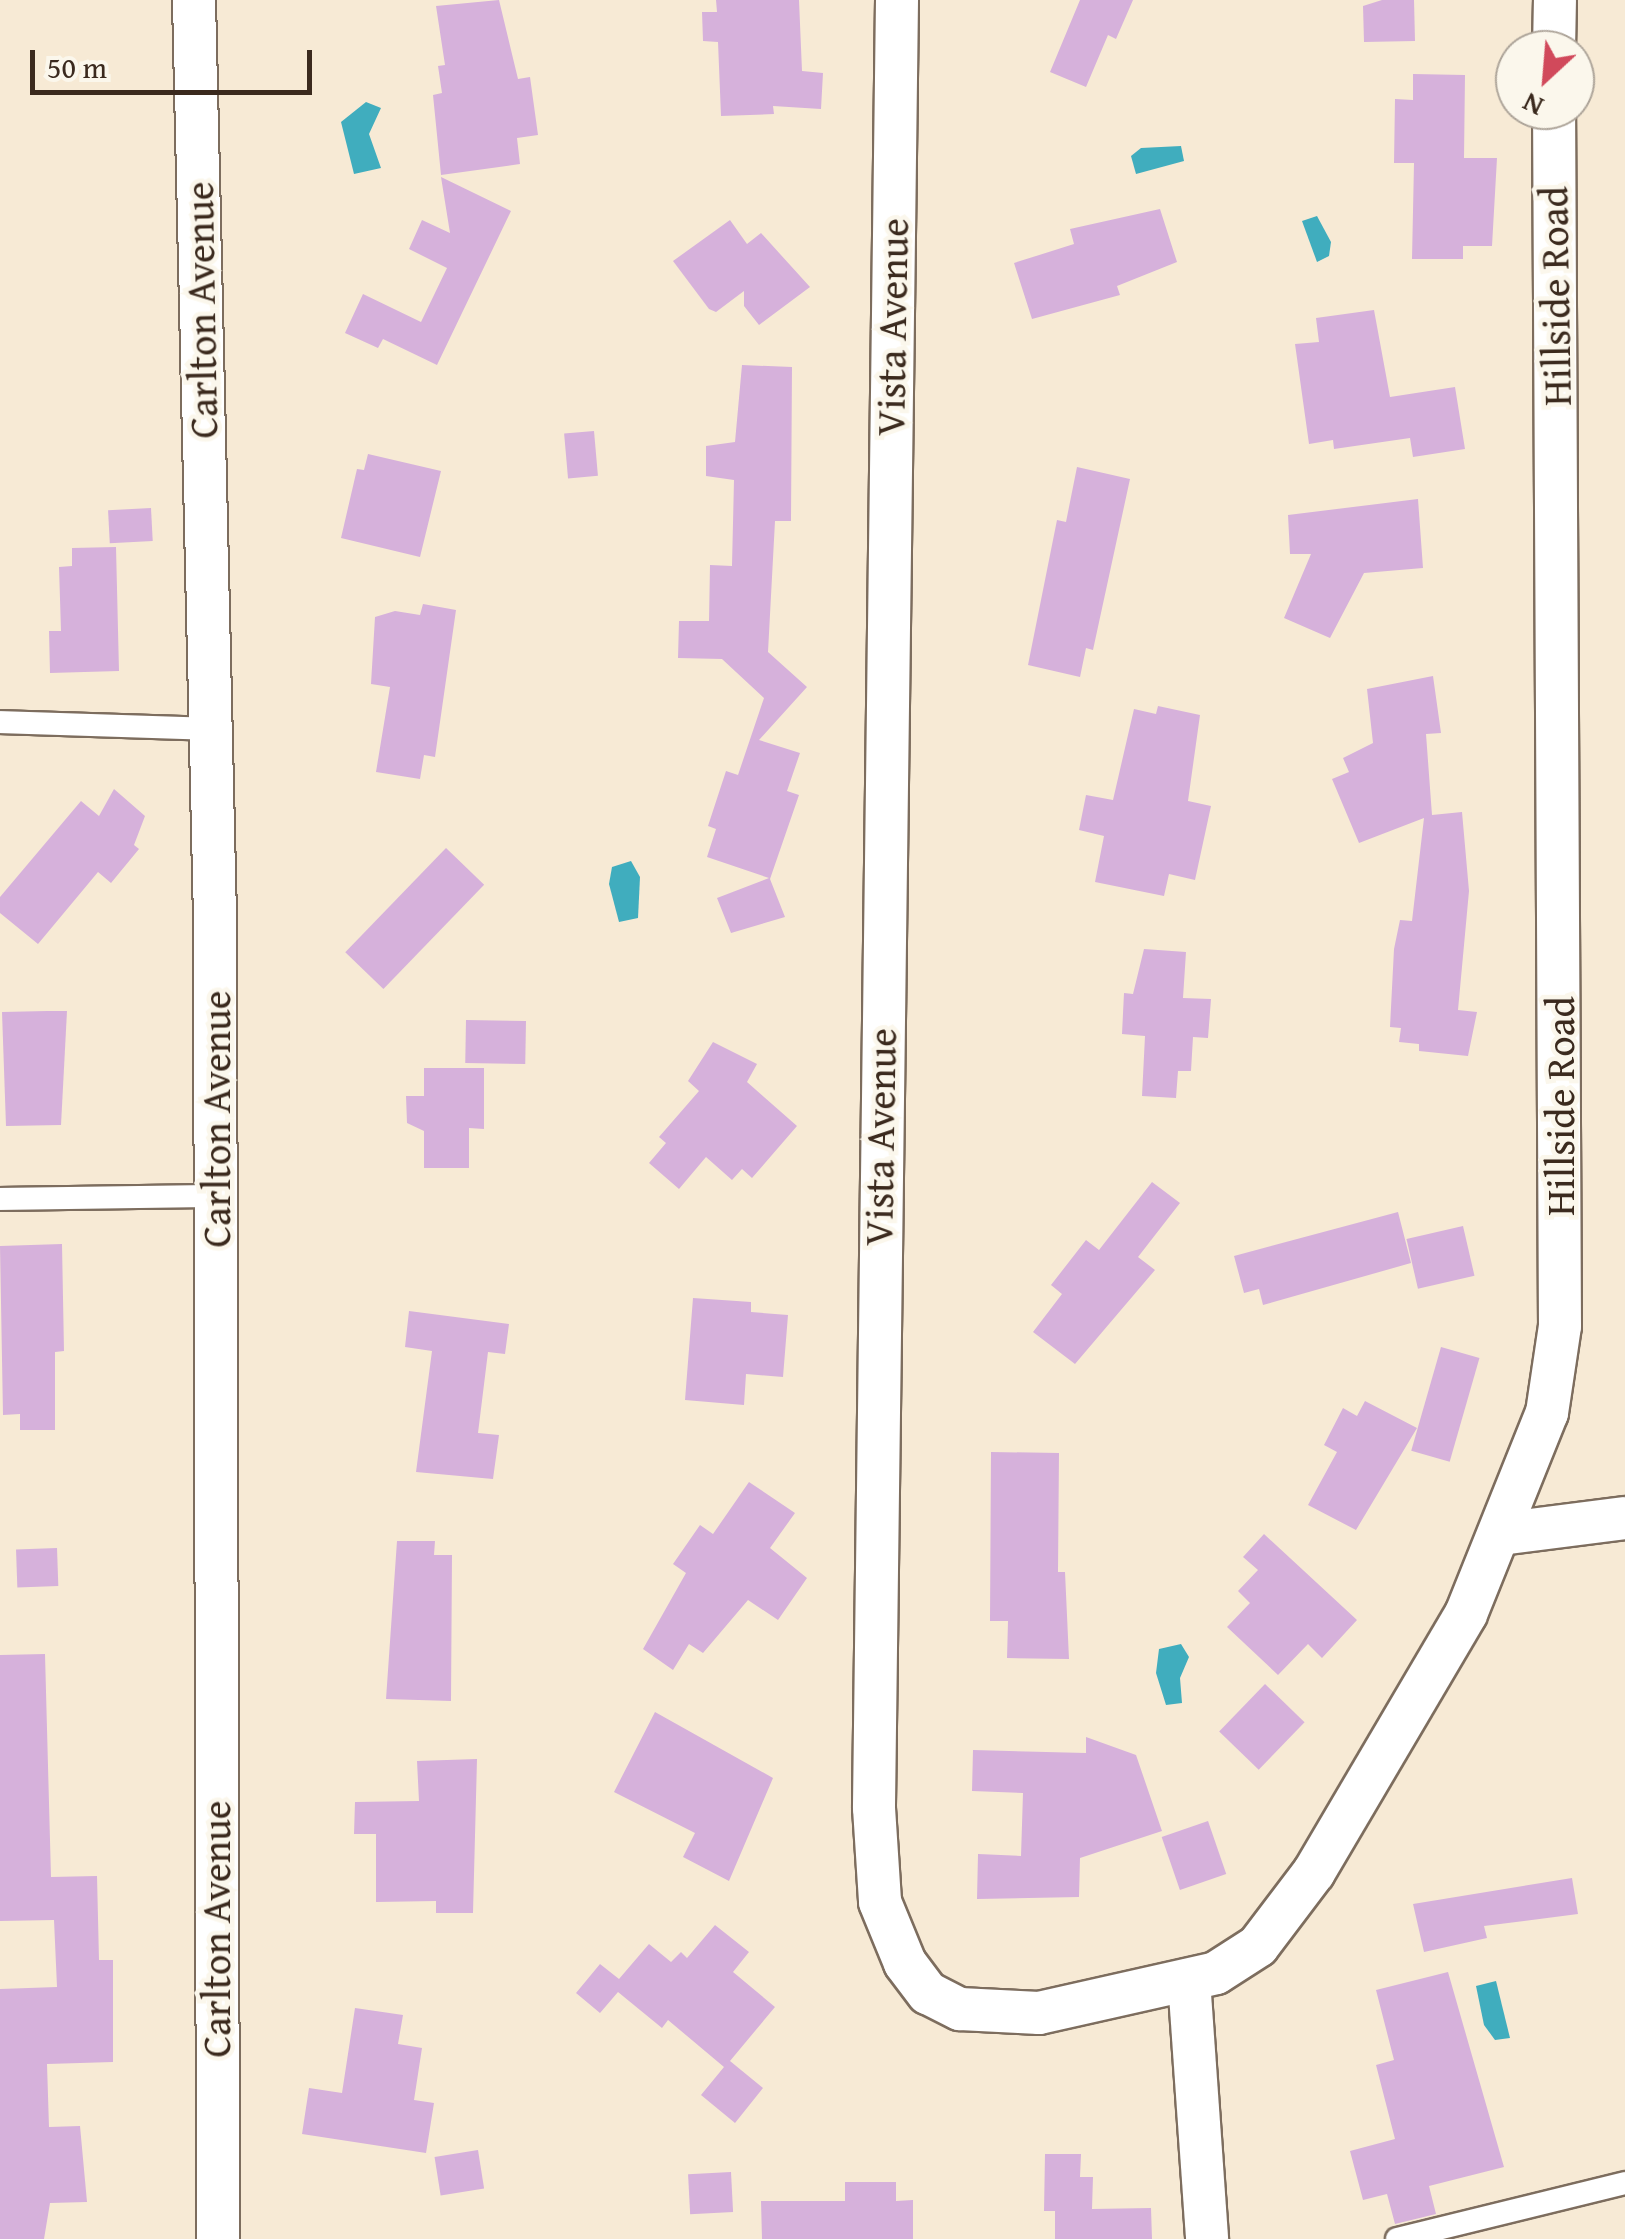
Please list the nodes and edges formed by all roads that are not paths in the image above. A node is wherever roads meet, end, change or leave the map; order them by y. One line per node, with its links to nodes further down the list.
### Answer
1 (194, 0): 7 (street, Carlton Avenue)
2 (897, 0): 12 (street, Vista Avenue)
3 (1555, 0): 4 (street)
4 (1554, 30)
5 (1554, 130): 11 (street, Hillside Road)
6 (0, 722): 7 (lane)
7 (211, 729): 8 (street, Carlton Avenue)
8 (216, 1196): 9 (lane); 14 (street, Carlton Avenue)
9 (0, 1199)
10 (1625, 1518): 11 (street)
11 (1500, 1534): 12 (street, Hillside Road)
12 (1189, 1980): 15 (street)
13 (1625, 2183): 16 (lane)
14 (218, 2239)
15 (1207, 2239)
16 (1397, 2239)

